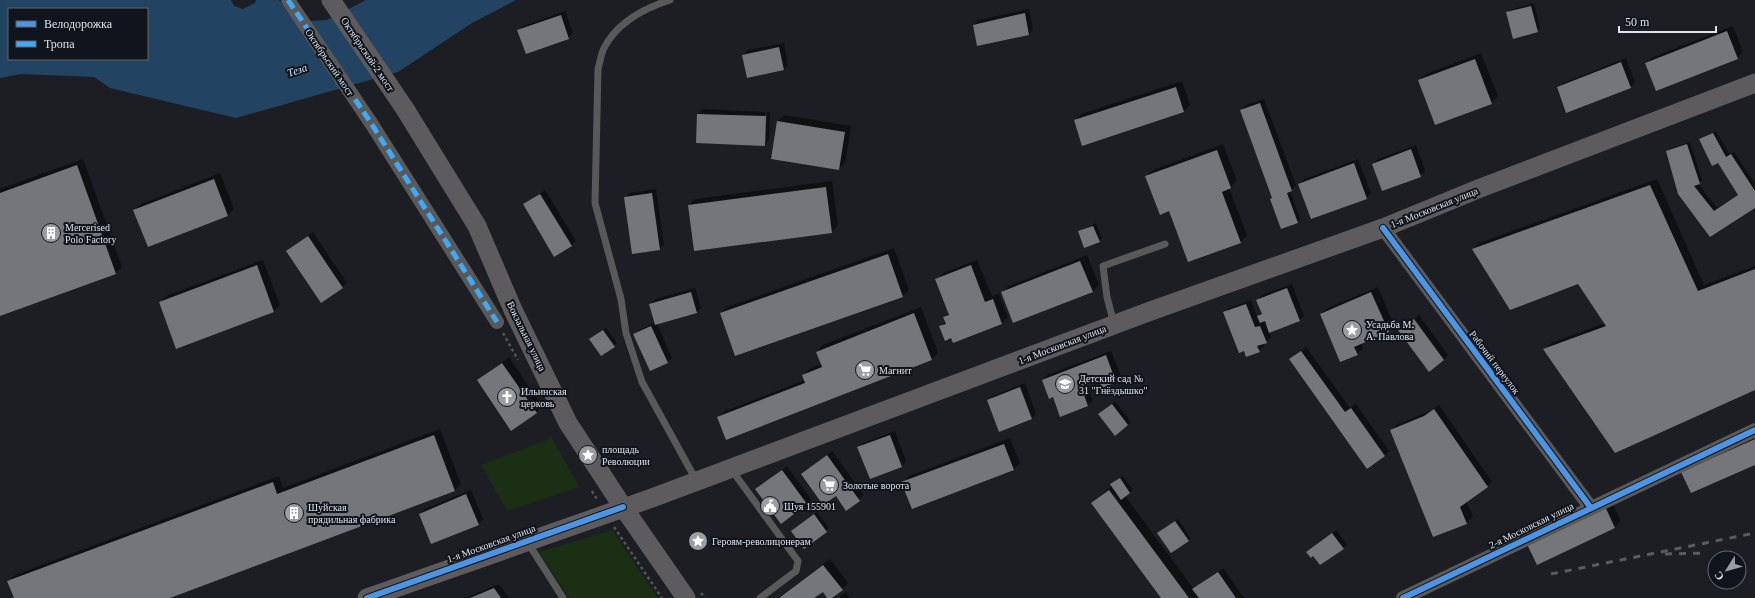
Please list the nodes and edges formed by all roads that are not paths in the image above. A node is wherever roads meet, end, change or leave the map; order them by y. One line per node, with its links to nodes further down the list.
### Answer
1 (288, 0): 8 (street, Октябрьский мост)
2 (331, 0): 5 (main road, Октябрьский-2 мост)
3 (670, 0): 12 (lane)
4 (1755, 83): 6 (main road, 1-я Московская улица)
5 (405, 108): 13 (main road, Вокзальная улица)
6 (1382, 228): 9 (main road, 1-я Московская улица); 14 (street, Рабочий переулок)
7 (1165, 244): 9 (lane)
8 (497, 322)
9 (1114, 324): 11 (main road, 1-я Московская улица)
10 (1755, 430): 14 (street, 2-я Московская улица)
11 (730, 468): 12 (main road, 1-я Московская улица); 19 (lane)
12 (697, 481): 13 (main road, 1-я Московская улица)
13 (623, 508): 15 (main road, 1-я Московская улица); 18 (main road, Вокзальная улица)
14 (1591, 508): 20 (street, 2-я Московская улица)
15 (527, 541): 16 (main road, 1-я Московская улица); 17 (lane)
16 (367, 598)
17 (563, 598)
18 (686, 598)
19 (760, 598)
20 (1403, 598)

